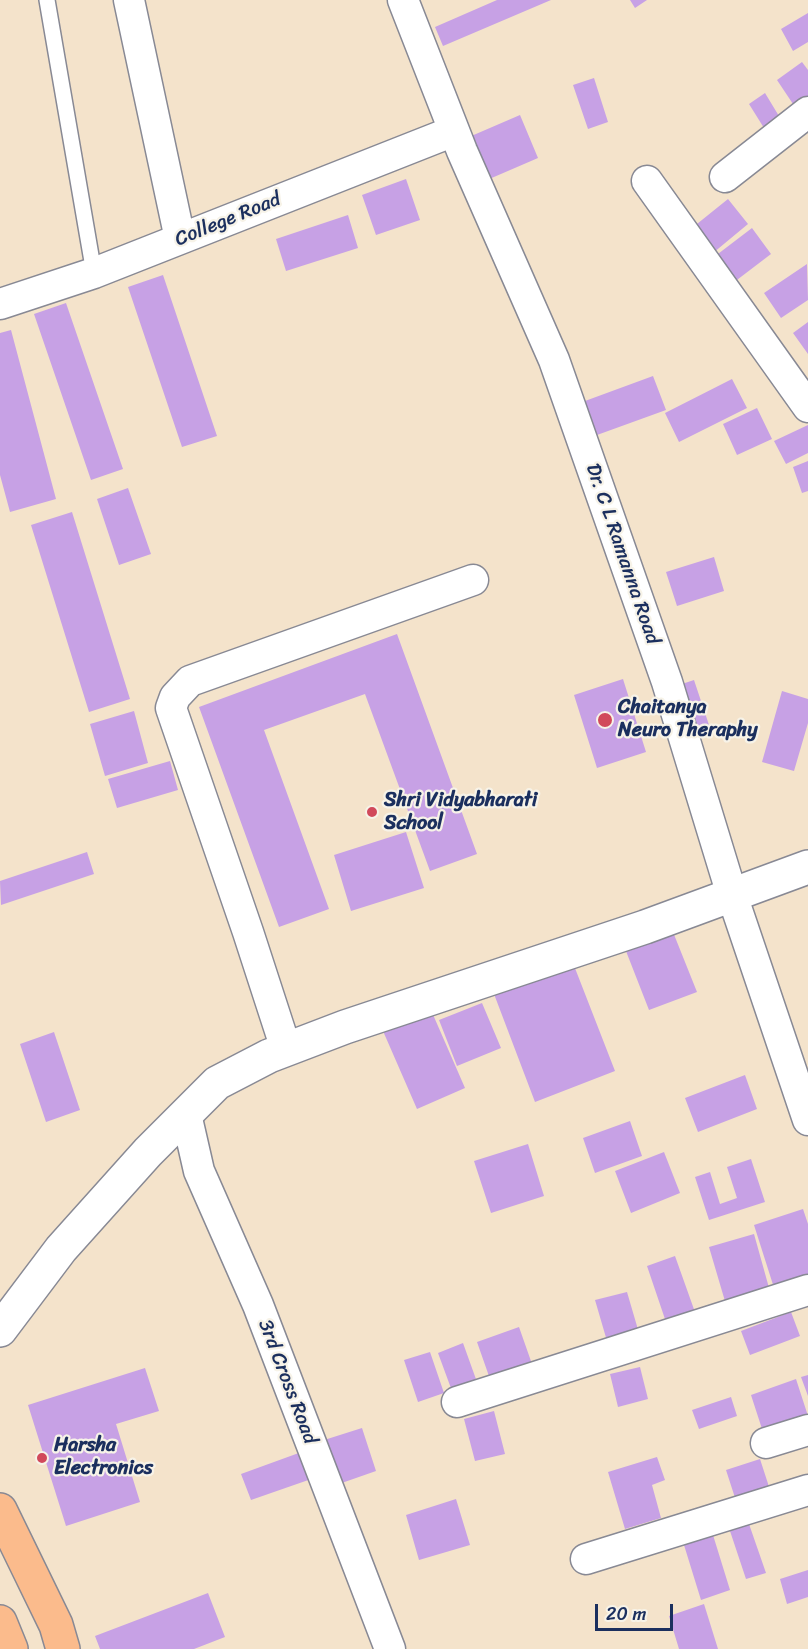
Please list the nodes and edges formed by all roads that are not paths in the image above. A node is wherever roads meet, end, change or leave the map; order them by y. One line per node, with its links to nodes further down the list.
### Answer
1 (47, 0): 9 (lane)
2 (129, 0): 8 (street)
3 (403, 0): 5 (street, Dr. C L Ramanna Road)
4 (808, 112): 6 (street)
5 (454, 131): 8 (street, College Road); 14 (street, Dr. C L Ramanna Road)
6 (725, 177)
7 (647, 181): 11 (street)
8 (180, 239): 9 (street, College Road)
9 (94, 273): 10 (street, College Road)
10 (0, 304)
11 (808, 407)
12 (473, 580): 15 (street)
13 (808, 867): 14 (street)
14 (732, 895): 15 (street); 17 (street, Dr. C L Ramanna Road)
15 (286, 1049): 16 (street)
16 (186, 1114): 19 (street); 29 (street, 3rd Cross Road)
17 (808, 1120)
18 (808, 1290): 20 (street)
19 (0, 1330)
20 (457, 1402)
21 (808, 1430): 22 (street)
22 (766, 1443)
23 (808, 1490): 25 (street)
24 (0, 1510): 28 (main road)
25 (586, 1559)
26 (0, 1622): 27 (main road)
27 (11, 1649)
28 (63, 1649)
29 (390, 1649)

